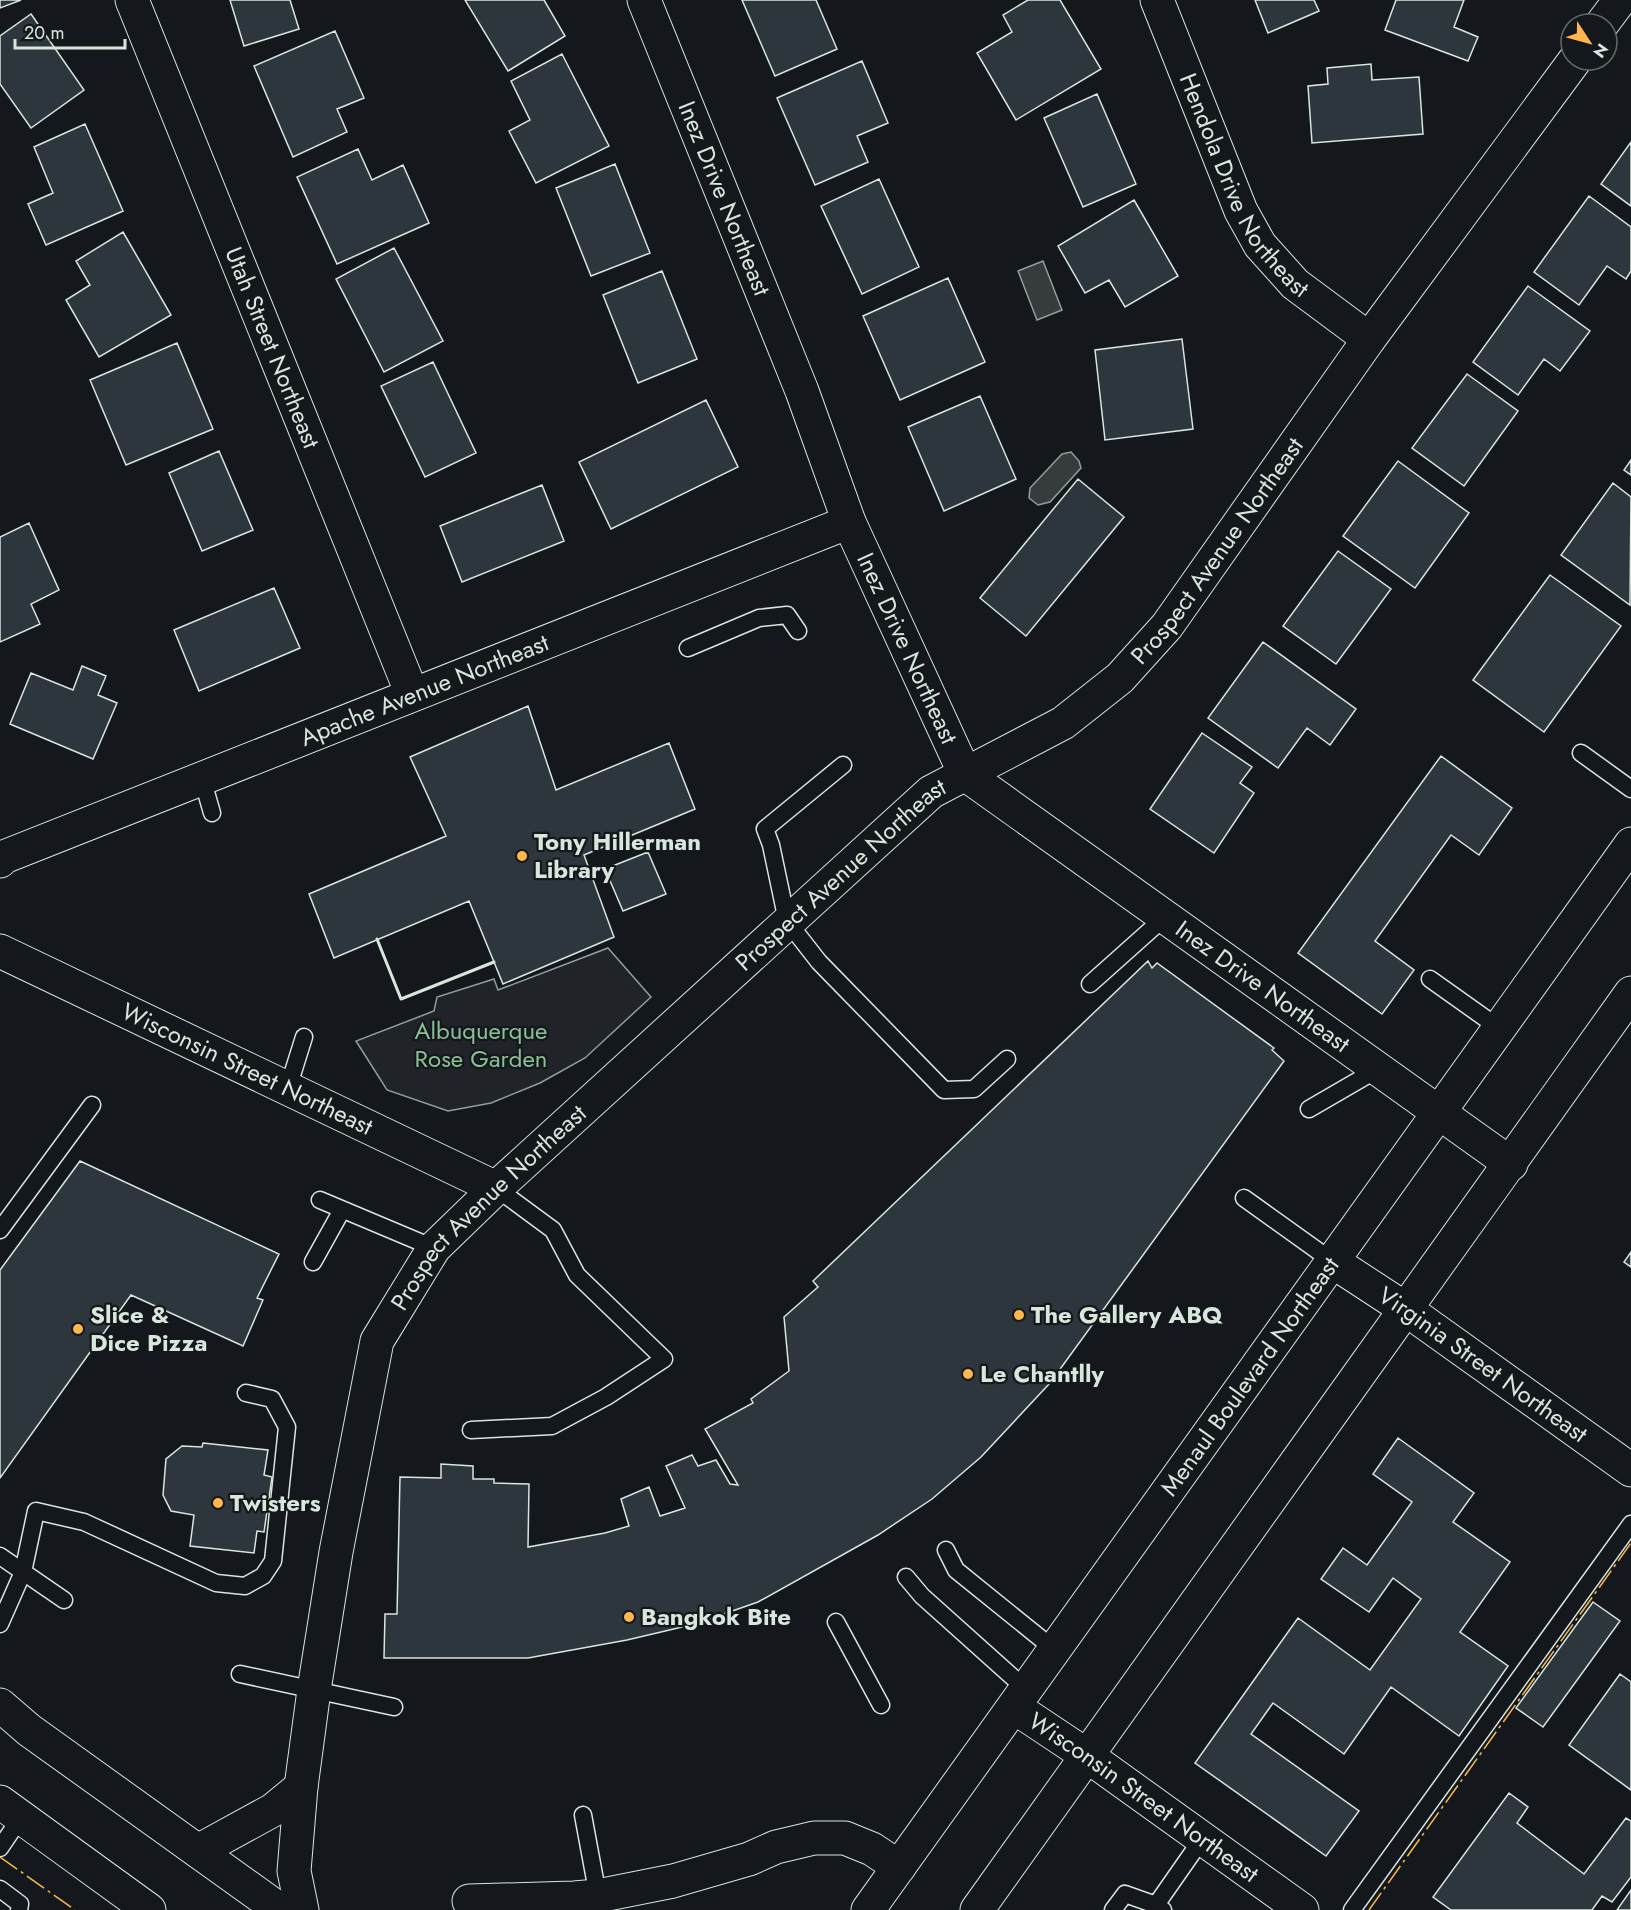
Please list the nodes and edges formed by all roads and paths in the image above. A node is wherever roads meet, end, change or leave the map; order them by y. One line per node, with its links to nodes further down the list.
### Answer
1 (132, 0): 9 (street, Utah Street Northeast)
2 (644, 0): 6 (street, Inez Drive Northeast)
3 (1157, 0): 5 (street, Hendola Drive Northeast)
4 (1566, 72): 5 (street, Prospect Avenue Northeast)
5 (1369, 339): 12 (street, Prospect Avenue Northeast)
6 (849, 522): 9 (street, Apache Avenue Northeast); 12 (street, Inez Drive Northeast)
7 (798, 632): 8 (lane)
8 (688, 648)
9 (412, 694): 13 (street, Apache Avenue Northeast)
10 (1581, 753): 14 (lane)
11 (843, 765): 19 (lane)
12 (965, 774): 18 (street, Inez Drive Northeast); 19 (street, Prospect Avenue Northeast)
13 (202, 778): 15 (lane); 17 (street, Apache Avenue Northeast)
14 (1631, 789)
15 (212, 813)
16 (1631, 844): 24 (street, Menaul Boulevard Northeast)
17 (0, 861)
18 (1165, 917): 22 (lane); 27 (street, Inez Drive Northeast)
19 (787, 921): 26 (lane); 33 (street, Prospect Avenue Northeast)
20 (0, 951): 28 (street, Wisconsin Street Northeast)
21 (1430, 979): 24 (lane)
22 (1090, 984)
23 (1631, 993): 32 (street)
24 (1499, 1028): 31 (street, Menaul Boulevard Northeast)
25 (304, 1037): 28 (lane)
26 (1007, 1059)
27 (1378, 1069): 30 (lane); 31 (street, Inez Drive Northeast)
28 (288, 1088): 33 (street, Wisconsin Street Northeast)
29 (92, 1105): 37 (lane)
30 (1309, 1109)
31 (1438, 1112): 32 (street, Inez Drive Northeast); 39 (street, Menaul Boulevard Northeast)
32 (1511, 1164): 41 (street)
33 (496, 1188): 38 (street, Prospect Avenue Northeast); 43 (lane)
34 (1244, 1198): 39 (lane)
35 (320, 1200): 36 (lane)
36 (342, 1210): 38 (lane); 40 (lane)
37 (0, 1230)
38 (434, 1248): 55 (street, Prospect Avenue Northeast)
39 (1332, 1261): 41 (street, Virginia Street Northeast); 53 (street, Menaul Boulevard Northeast)
40 (313, 1262)
41 (1407, 1310): 44 (street, Virginia Street Northeast); 60 (street)
42 (246, 1393): 48 (lane)
43 (471, 1430)
44 (1631, 1470)
45 (1631, 1524): 80 (lane)
46 (946, 1550): 53 (lane)
47 (0, 1556): 48 (lane)
48 (23, 1572): 50 (lane); 52 (lane)
49 (906, 1577): 56 (lane)
50 (64, 1600)
51 (836, 1622): 57 (lane)
52 (0, 1624)
53 (1055, 1650): 56 (street, Menaul Boulevard Northeast)
54 (240, 1674): 55 (lane)
55 (314, 1690): 59 (lane); 61 (street, Prospect Avenue Northeast)
56 (1020, 1698): 60 (street, Wisconsin Street Northeast); 67 (street, Menaul Boulevard Northeast)
57 (881, 1705)
58 (0, 1706): 66 (street)
59 (394, 1707)
60 (1086, 1755): 64 (street, Wisconsin Street Northeast); 77 (street)
61 (301, 1787): 66 (street); 75 (street, Prospect Avenue Northeast)
62 (11, 1810): 65 (lane); 73 (street)
63 (583, 1815): 69 (lane)
64 (1202, 1839): 71 (lane); 79 (street, Wisconsin Street Northeast)
65 (0, 1848)
66 (198, 1851): 74 (street)
67 (898, 1867): 69 (street); 76 (street, Menaul Boulevard Northeast)
68 (0, 1889): 72 (lane)
69 (598, 1896): 70 (street)
70 (470, 1901)
71 (1160, 1907): 78 (lane)
72 (19, 1910)
73 (149, 1910)
74 (280, 1910)
75 (302, 1910)
76 (868, 1910)
77 (977, 1910)
78 (1113, 1910)
79 (1302, 1910)
80 (1352, 1910)

